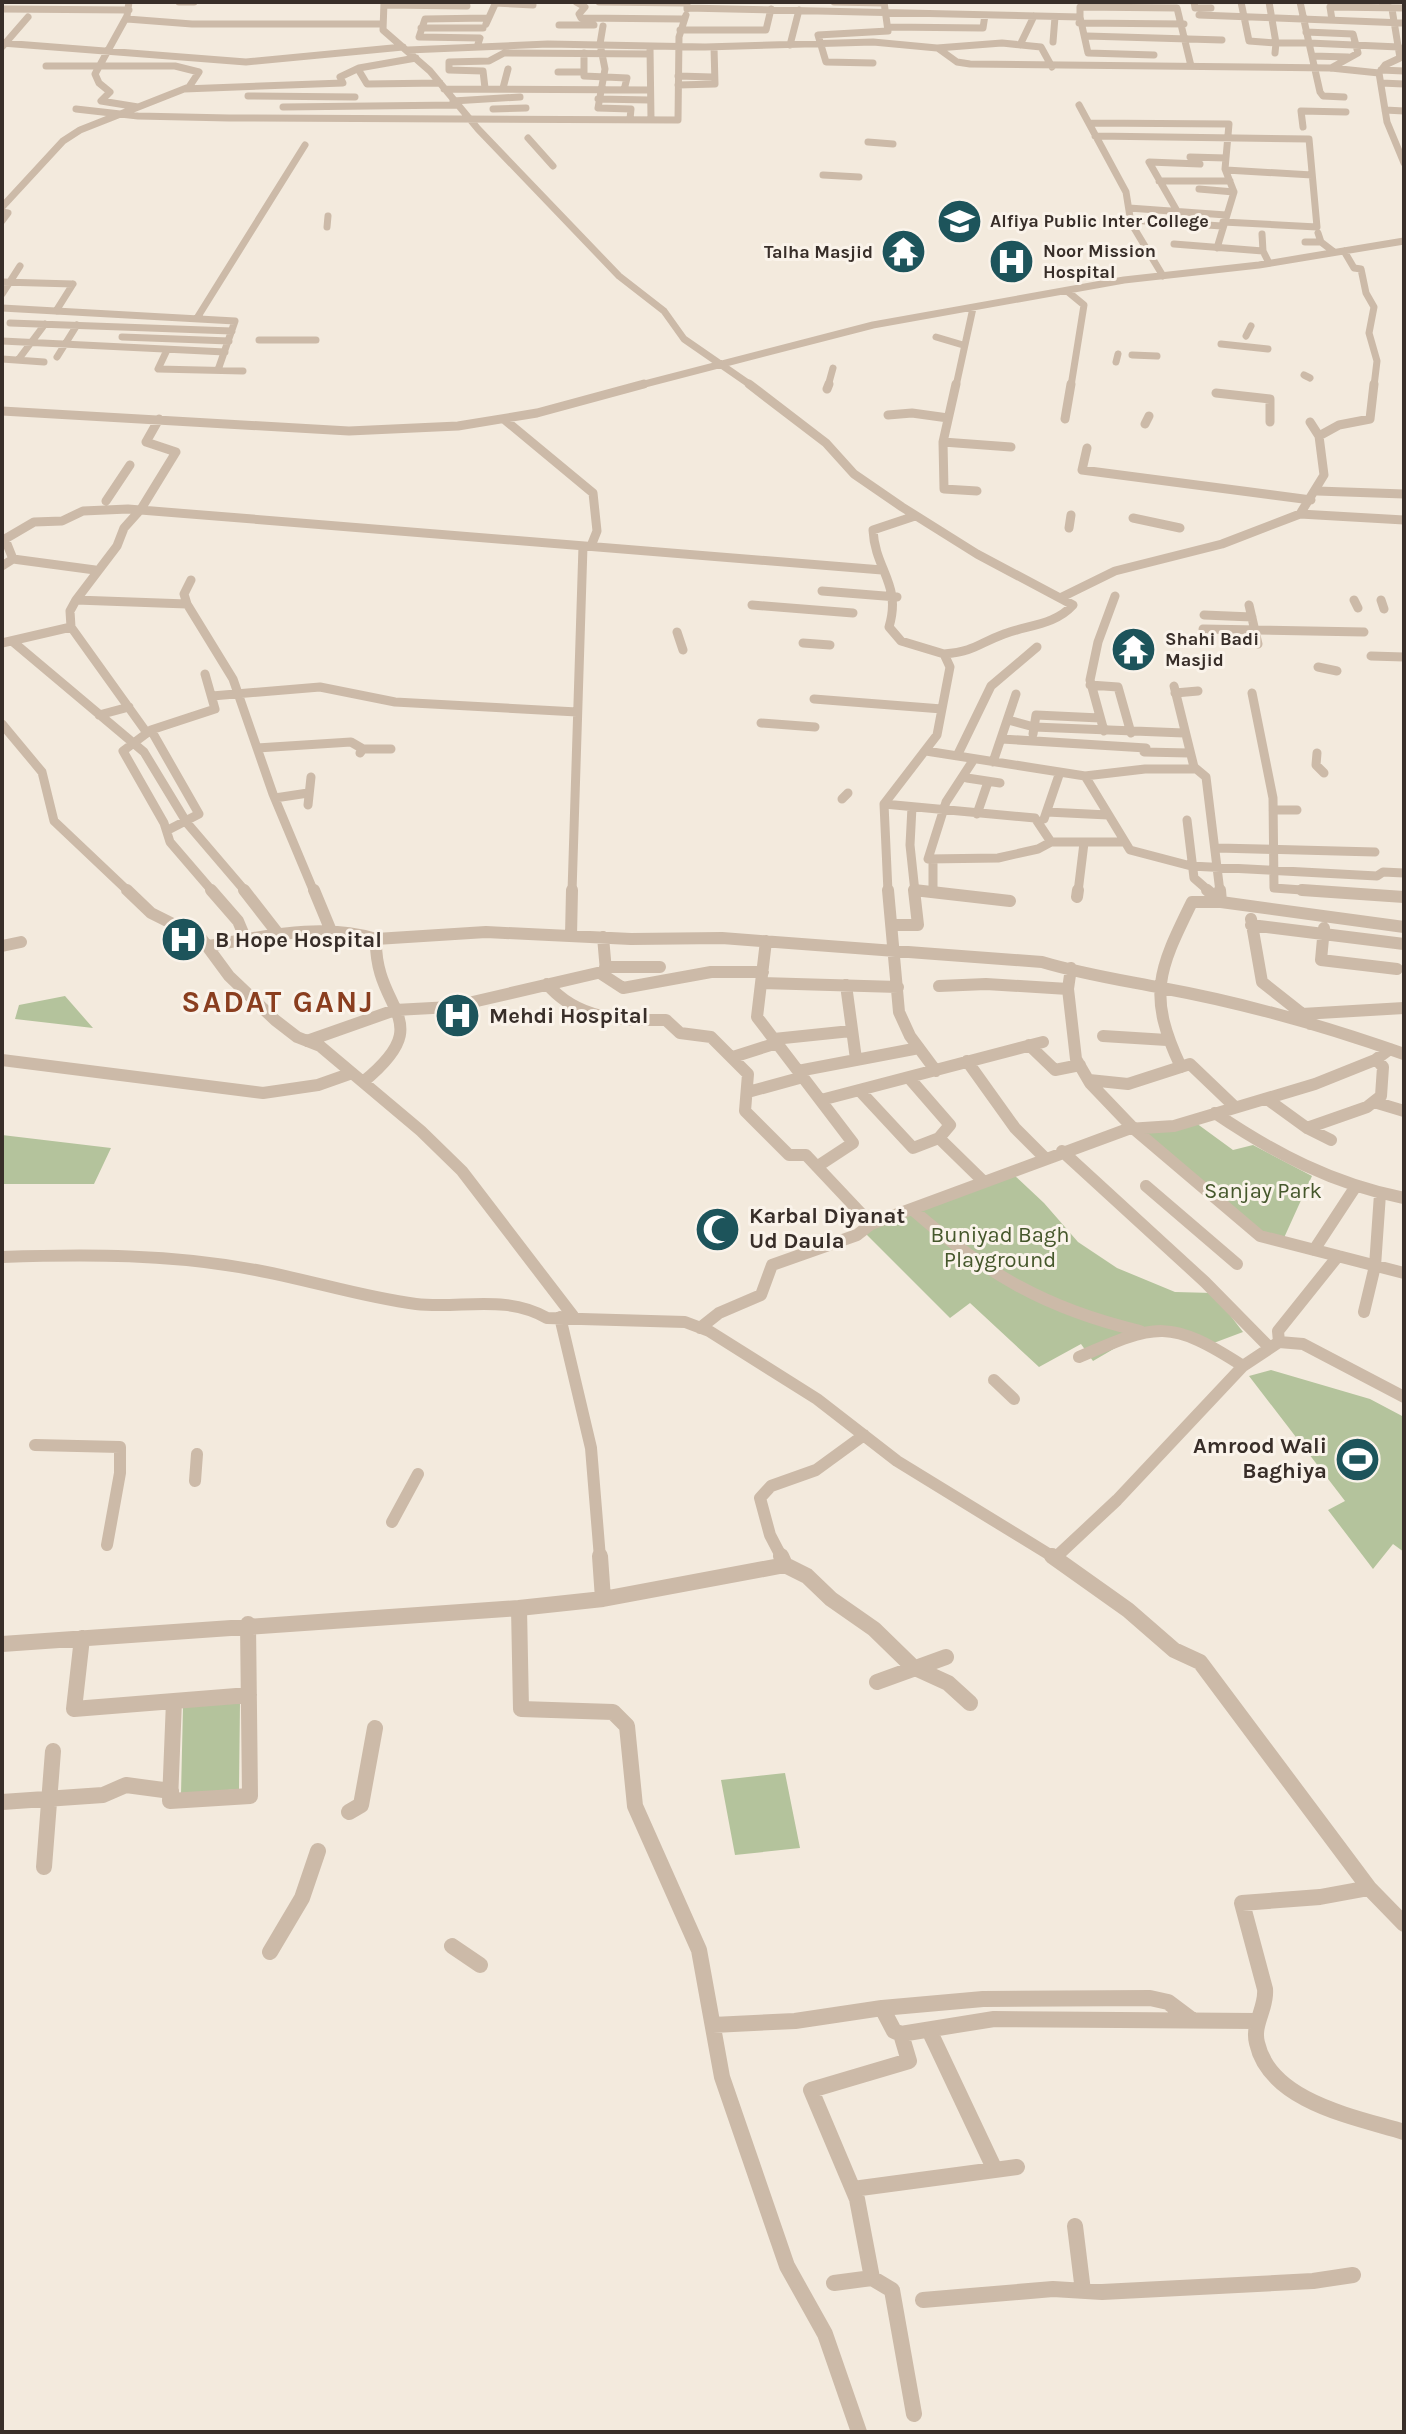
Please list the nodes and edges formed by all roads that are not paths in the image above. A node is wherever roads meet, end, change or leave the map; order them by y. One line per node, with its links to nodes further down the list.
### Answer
1 (179, 2): 2 (street)
2 (194, 2)
3 (576, 2): 22 (street)
4 (599, 2): 22 (street); 32 (street)
5 (834, 2): 6 (street)
6 (884, 2): 29 (street)
7 (1194, 2): 18 (street)
8 (1269, 2): 42 (street)
9 (1300, 2): 44 (street)
10 (1382, 2): 27 (street)
11 (384, 3): 20 (street); 50 (street)
12 (496, 3): 14 (street); 41 (street)
13 (674, 3): 32 (street); 47 (street)
14 (533, 5)
15 (1089, 5): 16 (street); 45 (street)
16 (1115, 5): 23 (street)
17 (1176, 5): 23 (street); 52 (street)
18 (1216, 5): 26 (street)
19 (129, 6): 25 (street); 43 (street)
20 (467, 6)
21 (790, 6): 28 (street); 37 (street)
22 (584, 8): 32 (street)
23 (1135, 8): 48 (street)
24 (1404, 8): 27 (street)
25 (2, 9)
26 (1242, 10): 35 (street); 42 (street); 77 (street)
27 (1392, 12): 36 (street); 46 (street); 61 (street)
28 (797, 13): 33 (street); 37 (street); 66 (street)
29 (887, 14): 30 (street); 33 (street); 56 (street)
30 (940, 14): 31 (street); 57 (street)
31 (965, 14): 34 (street); 58 (street)
32 (635, 15): 47 (street); 54 (street); 55 (street)
33 (852, 15): 64 (street)
34 (985, 15): 38 (street); 58 (street)
35 (1199, 15)
36 (1404, 15)
37 (769, 16): 47 (street); 47 (street)
38 (1034, 16): 40 (street); 85 (street)
39 (28, 17): 79 (street)
40 (1055, 17): 45 (street); 74 (street)
41 (488, 18): 59 (street); 60 (street)
42 (1271, 18): 44 (street); 77 (street)
43 (127, 19): 50 (street); 91 (street)
44 (1303, 19): 46 (street); 63 (street)
45 (1080, 20): 48 (street); 68 (street)
46 (1332, 20): 61 (street)
47 (683, 23): 70 (street); 81 (street); 88 (street); 120 (street)
48 (1136, 23): 51 (street)
49 (1404, 23): 61 (street)
50 (383, 24): 92 (street)
51 (1147, 24): 52 (street); 71 (street)
52 (1184, 24): 75 (street)
53 (559, 25): 54 (street)
54 (603, 26): 73 (street)
55 (661, 26)
56 (888, 27): 57 (street); 64 (street)
57 (939, 27): 58 (street)
58 (963, 27)
59 (421, 28): 60 (street); 69 (street)
60 (483, 28): 69 (street)
61 (1394, 28): 62 (street); 89 (street)
62 (1404, 31)
63 (1306, 32): 78 (street); 86 (street)
64 (851, 33): 67 (street); 82 (street)
65 (631, 35): 80 (street)
66 (794, 35): 67 (street); 83 (street)
67 (818, 35): 84 (street)
68 (1087, 36): 71 (street); 98 (street)
69 (480, 38): 87 (street)
70 (751, 38)
71 (1151, 38): 75 (street); 98 (street)
72 (558, 40): 73 (street); 87 (street); 93 (street)
73 (600, 41): 80 (street); 96 (street)
74 (1053, 42)
75 (1188, 42): 76 (street); 108 (street)
76 (1222, 43)
77 (1276, 43): 78 (street); 95 (street)
78 (1309, 43): 86 (street); 99 (street)
79 (2, 44): 91 (street)
80 (628, 44): 81 (street)
81 (649, 44): 97 (street)
82 (852, 44): 84 (street); 90 (street); 103 (street)
83 (790, 45): 84 (street); 88 (street)
84 (821, 45): 102 (street)
85 (1020, 45): 90 (street); 109 (street)
86 (1358, 45): 89 (street); 100 (street)
87 (477, 47): 92 (street)
88 (714, 47): 120 (street)
89 (1399, 47): 115 (street)
90 (937, 48): 109 (street)
91 (109, 49): 92 (street); 105 (street)
92 (405, 49): 101 (street)
93 (560, 53): 94 (street); 124 (street)
94 (584, 53): 96 (street); 117 (street)
95 (1275, 53)
96 (603, 54): 97 (street); 119 (street)
97 (650, 54): 130 (street)
98 (1154, 55): 107 (street)
99 (1312, 56): 100 (street); 110 (street)
100 (1352, 57): 111 (street)
101 (416, 58): 113 (street); 123 (street)
102 (826, 62): 103 (street); 118 (street)
103 (858, 62): 104 (street)
104 (873, 63)
105 (96, 64): 106 (street); 126 (street); 140 (street)
106 (46, 66)
107 (1156, 66): 108 (street); 109 (street)
108 (1191, 66): 110 (street)
109 (1052, 67)
110 (1315, 68): 111 (street); 135 (street)
111 (1331, 68): 115 (street)
112 (1404, 68): 115 (street)
113 (358, 69): 123 (street); 127 (street)
114 (508, 69): 125 (street)
115 (1381, 69): 121 (street)
116 (558, 72): 117 (street)
117 (582, 72): 119 (street)
118 (827, 75)
119 (604, 77): 128 (street); 129 (street)
120 (678, 80): 153 (street)
121 (1381, 83): 122 (street); 146 (street)
122 (1404, 84)
123 (442, 86): 124 (street); 138 (street)
124 (485, 88): 125 (street)
125 (503, 88): 128 (street)
126 (181, 89): 127 (street); 140 (street)
127 (217, 90): 131 (street)
128 (600, 90): 129 (street); 136 (street)
129 (624, 90): 130 (street)
130 (650, 90): 137 (street)
131 (312, 97): 132 (street); 142 (street)
132 (355, 97)
133 (490, 97): 134 (street); 138 (street); 145 (street)
134 (540, 97)
135 (1344, 97)
136 (598, 99): 137 (street); 152 (street)
137 (649, 100): 153 (street)
138 (455, 103): 142 (street); 154 (street)
139 (1079, 105): 155 (street)
140 (138, 107): 149 (street)
141 (283, 107): 142 (street)
142 (307, 107)
143 (526, 108): 145 (street)
144 (76, 109): 149 (street)
145 (493, 109): 150 (street)
146 (1385, 110): 147 (street); 167 (street)
147 (1404, 111)
148 (1346, 112): 156 (street)
149 (123, 115): 151 (street); 177 (street)
150 (493, 118): 152 (street); 154 (street)
151 (420, 119): 154 (street); 157 (street)
152 (630, 119): 153 (street)
153 (651, 119)
154 (470, 120): 238 (street)
155 (1089, 123): 158 (street); 159 (street)
156 (1303, 127)
157 (417, 131)
158 (1095, 136): 159 (street); 176 (street)
159 (1228, 136): 165 (street); 171 (street)
160 (528, 138): 168 (street)
161 (868, 142): 162 (street)
162 (893, 144)
163 (305, 145): 203 (street)
164 (1147, 157): 166 (street)
165 (1226, 158): 166 (street); 170 (street)
166 (1200, 160): 170 (street); 173 (street)
167 (1404, 163)
168 (553, 166)
169 (823, 175): 172 (street)
170 (1228, 175): 171 (street); 173 (street); 175 (street)
171 (1312, 175): 182 (street)
172 (859, 177)
173 (1159, 181): 178 (street)
174 (1199, 189): 175 (street)
175 (1234, 192): 182 (street)
176 (1129, 208): 178 (street); 180 (street)
177 (2, 210): 181 (street)
178 (1177, 211): 182 (street)
179 (328, 216): 183 (street)
180 (1130, 220): 182 (street); 193 (street)
181 (2, 221)
182 (1224, 221): 188 (street)
183 (327, 227)
184 (1262, 234): 189 (street)
185 (1404, 241): 190 (street)
186 (1305, 242): 190 (street)
187 (1174, 244): 188 (street)
188 (1217, 248): 189 (street)
189 (1263, 251): 191 (street)
190 (1339, 252): 191 (street); 252 (street)
191 (1269, 263): 193 (street)
192 (20, 266): 194 (street)
193 (1163, 276): 195 (street)
194 (6, 282): 196 (street); 200 (street)
195 (1067, 291): 198 (street); 248 (street)
196 (2, 294)
197 (2, 308): 199 (street)
198 (973, 308): 224 (street); 238 (street)
199 (21, 309): 200 (street); 204 (street)
200 (56, 311): 201 (street)
201 (112, 314): 202 (street); 207 (street)
202 (172, 316): 203 (street); 210 (street)
203 (197, 318): 211 (street)
204 (10, 323): 205 (street); 212 (street)
205 (45, 324): 206 (street); 221 (street)
206 (77, 325): 207 (street); 223 (street)
207 (106, 326): 209 (street); 225 (street)
208 (1251, 326): 213 (street)
209 (127, 327): 210 (street); 214 (street)
210 (166, 329): 211 (street); 216 (street)
211 (232, 331): 220 (street)
212 (2, 334)
213 (1246, 336)
214 (122, 337): 216 (street); 226 (street)
215 (936, 337): 224 (street)
216 (161, 339): 220 (street); 228 (street)
217 (259, 340): 218 (street)
218 (316, 340)
219 (2, 341): 221 (street)
220 (229, 341): 230 (street)
221 (31, 343): 223 (street); 236 (street)
222 (1221, 344): 227 (street)
223 (64, 345): 225 (street); 233 (street)
224 (963, 345): 246 (street)
225 (95, 347): 226 (street); 234 (street)
226 (117, 348): 228 (street)
227 (1268, 349)
228 (156, 350): 229 (street)
229 (167, 350): 230 (street); 240 (street)
230 (225, 352): 240 (street)
231 (1132, 355): 232 (street)
232 (1157, 356)
233 (57, 357)
234 (89, 358)
235 (2, 359): 236 (street)
236 (18, 360): 237 (street)
237 (44, 362)
238 (721, 365): 249 (street); 263 (street)
239 (833, 368): 242 (street)
240 (218, 370): 241 (street)
241 (243, 371)
242 (827, 389)
243 (1216, 393): 250 (street)
244 (2, 411): 247 (street)
245 (888, 415): 246 (street)
246 (948, 418): 253 (street)
247 (159, 419): 249 (street); 264 (street)
248 (1065, 419)
249 (505, 420): 274 (street)
250 (1270, 422)
251 (1310, 422): 252 (street)
252 (1319, 436): 258 (street)
253 (943, 442): 254 (street); 257 (street)
254 (1011, 447)
255 (1087, 448): 260 (street)
256 (130, 465): 261 (street)
257 (977, 491)
258 (1317, 491): 259 (street); 260 (street)
259 (1404, 494)
260 (1311, 500): 266 (street)
261 (106, 501)
262 (68, 506): 265 (street)
263 (902, 507): 268 (street); 271 (street)
264 (141, 509): 265 (street); 274 (street); 277 (street)
265 (83, 511): 275 (street)
266 (1300, 514): 270 (street); 283 (street)
267 (1071, 515): 272 (street)
268 (915, 516): 271 (street); 283 (street)
269 (1133, 518): 273 (street)
270 (1404, 520)
271 (895, 521): 278 (street)
272 (1069, 528)
273 (1180, 528)
274 (587, 546): 278 (street); 319 (street)
275 (13, 559): 276 (street); 277 (street)
276 (2, 566)
277 (95, 570): 284 (street)
278 (882, 570): 282 (street)
279 (191, 580): 285 (street)
280 (822, 591): 282 (street)
281 (1115, 596): 308 (street)
282 (897, 597): 302 (street)
283 (1060, 598): 302 (street)
284 (76, 600): 285 (street); 291 (street)
285 (187, 604): 311 (street)
286 (752, 605): 288 (street)
287 (1249, 605): 290 (street)
288 (853, 613)
289 (1204, 615): 290 (street)
290 (1252, 617): 293 (street)
291 (71, 627): 296 (street); 317 (street)
292 (1203, 629): 293 (street)
293 (1254, 630): 295 (street); 298 (street)
294 (677, 632): 301 (street)
295 (1364, 632)
296 (7, 642): 320 (street)
297 (803, 643): 299 (street)
298 (1258, 644)
299 (830, 645)
300 (1037, 647): 341 (street)
301 (683, 650)
302 (944, 654): 318 (street)
303 (1371, 656): 304 (street)
304 (1404, 657)
305 (1318, 667): 306 (street)
306 (1337, 671)
307 (205, 674): 314 (street)
308 (1090, 685): 321 (street); 329 (street)
309 (882, 689): 316 (street)
310 (1198, 691): 330 (street)
311 (237, 692): 314 (street); 319 (street); 335 (street)
312 (1252, 693): 356 (street)
313 (1016, 694): 322 (street)
314 (212, 696): 327 (street)
315 (814, 699): 316 (street)
316 (877, 703): 318 (street)
317 (129, 707): 320 (street); 327 (street)
318 (942, 709): 338 (street)
319 (577, 712): 393 (street)
320 (99, 715): 334 (street)
321 (1100, 718): 326 (street); 328 (street)
322 (1008, 720): 326 (street); 332 (street)
323 (761, 723): 325 (street)
324 (2, 724): 401 (street)
325 (815, 727)
326 (1034, 727): 328 (street); 333 (street)
327 (149, 731): 334 (street); 364 (street)
328 (1104, 731): 329 (street)
329 (1131, 733): 331 (street)
330 (1184, 733): 331 (street); 339 (street)
331 (1153, 734): 337 (street)
332 (1002, 739): 333 (street); 343 (street)
333 (1032, 742): 337 (street)
334 (133, 743): 364 (street); 365 (street)
335 (257, 748): 336 (street); 352 (street)
336 (391, 749)
337 (1145, 750): 339 (street); 344 (street)
338 (926, 751): 341 (street); 353 (street)
339 (1189, 753): 345 (street)
340 (1317, 753): 347 (street)
341 (957, 756): 342 (street)
342 (974, 759): 343 (street); 350 (street)
343 (993, 762): 346 (street)
344 (1141, 769): 345 (street); 348 (street)
345 (1196, 769): 369 (street)
346 (1060, 772): 348 (street); 359 (street)
347 (1324, 773)
348 (1085, 776): 361 (street)
349 (311, 777): 351 (street)
350 (967, 778): 358 (street); 360 (street)
351 (308, 793): 352 (street); 354 (street)
352 (275, 798): 390 (street)
353 (884, 804): 355 (street); 387 (street)
354 (308, 805)
355 (912, 807): 358 (street); 377 (street)
356 (1273, 810): 357 (street); 370 (street)
357 (1297, 810)
358 (943, 811): 360 (street); 372 (street)
359 (1047, 812): 361 (street); 363 (street)
360 (977, 814): 363 (street)
361 (1108, 815): 367 (street)
362 (1187, 820): 373 (street)
363 (1038, 822): 366 (street)
364 (187, 823): 365 (street); 392 (street)
365 (168, 830): 396 (street)
366 (1051, 842): 368 (street); 372 (street)
367 (1124, 842): 368 (street); 373 (street)
368 (1084, 843): 380 (street)
369 (1218, 848): 370 (street); 374 (street)
370 (1274, 849): 371 (street); 375 (street)
371 (1375, 852)
372 (933, 859): 378 (street)
373 (1191, 866): 374 (street); 383 (street)
374 (1220, 869): 375 (street); 383 (street)
375 (1274, 872): 376 (street); 379 (street)
376 (1404, 873)
377 (914, 890): 378 (street); 387 (street)
378 (933, 890): 382 (street)
379 (1357, 894): 381 (street); 386 (street)
380 (1077, 897)
381 (1404, 897)
382 (1010, 901)
383 (1221, 902): 384 (street); 412 (street)
384 (1253, 908): 385 (street); 388 (street)
385 (1325, 917): 386 (street); 391 (street)
386 (1354, 921): 389 (street)
387 (893, 925): 402 (street)
388 (1251, 925): 391 (street); 416 (street)
389 (1404, 927)
390 (331, 931): 392 (street); 395 (street)
391 (1323, 934): 399 (street); 405 (street)
392 (279, 935): 396 (street)
393 (571, 936): 394 (street); 395 (street)
394 (603, 937): 397 (street); 406 (street)
395 (376, 939): 415 (street)
396 (246, 940): 401 (street)
397 (766, 941): 402 (street); 407 (street)
398 (21, 942): 400 (street)
399 (1404, 944)
400 (2, 946)
401 (207, 946): 421 (street)
402 (896, 950): 404 (street); 411 (street)
403 (660, 967): 406 (street)
404 (1071, 968): 412 (street); 413 (street)
405 (1397, 969)
406 (603, 970): 407 (street); 408 (street)
407 (762, 978): 409 (street); 422 (street)
408 (547, 984): 415 (street); 429 (street)
409 (846, 985): 411 (street); 418 (street)
410 (939, 986): 413 (street)
411 (898, 987): 426 (street)
412 (1160, 988): 417 (street); 420 (street)
413 (1068, 989): 434 (street)
414 (1404, 1008): 416 (street)
415 (395, 1010): 421 (street); 441 (street)
416 (1302, 1014): 417 (street)
417 (1310, 1024): 427 (street)
418 (851, 1031): 422 (street); 430 (street)
419 (1103, 1036): 420 (street)
420 (1167, 1040): 435 (street)
421 (307, 1041): 437 (street)
422 (775, 1041): 429 (street); 438 (street)
423 (1043, 1042): 424 (street)
424 (1029, 1045): 433 (street); 434 (street)
425 (1404, 1047): 428 (street)
426 (919, 1048): 430 (street); 436 (street)
427 (1390, 1049): 428 (street); 432 (street)
428 (1404, 1054)
429 (733, 1057): 443 (street)
430 (856, 1059): 438 (street)
431 (2, 1060): 437 (street)
432 (1377, 1060): 444 (street); 446 (street)
433 (967, 1061): 436 (street); 455 (street)
434 (1080, 1065): 440 (street)
435 (1181, 1067): 440 (street); 447 (street)
436 (936, 1071): 439 (street)
437 (352, 1073): 441 (street)
438 (800, 1074): 443 (street); 445 (street)
439 (910, 1079): 442 (street); 452 (street)
440 (1089, 1080): 451 (street)
441 (363, 1082): 471 (street)
442 (860, 1091): 445 (street); 452 (street)
443 (748, 1092): 456 (street)
444 (1267, 1099): 447 (street); 450 (street)
445 (821, 1100): 456 (street)
446 (1374, 1102): 448 (street); 450 (street)
447 (1235, 1107): 449 (street)
448 (1404, 1111)
449 (1215, 1113): 451 (street); 459 (street)
450 (1307, 1128): 453 (street)
451 (1134, 1129): 454 (street); 464 (street)
452 (939, 1138): 457 (street)
453 (1331, 1140)
454 (1062, 1151): 455 (street); 474 (street)
455 (1045, 1158): 457 (street)
456 (818, 1166): 463 (street)
457 (984, 1182): 462 (street)
458 (1146, 1186): 467 (street)
459 (1356, 1186): 460 (street); 464 (street)
460 (1380, 1194): 461 (street); 468 (street)
461 (1404, 1198)
462 (913, 1210): 463 (street); 473 (street)
463 (871, 1224): 472 (street)
464 (1314, 1250): 465 (street)
465 (1338, 1256): 468 (street); 474 (street)
466 (2, 1257): 471 (street)
467 (1237, 1264)
468 (1375, 1266): 469 (street); 470 (street)
469 (1404, 1273)
470 (1364, 1312)
471 (566, 1316): 472 (street); 489 (street)
472 (700, 1328): 480 (street)
473 (1140, 1331): 475 (street); 476 (street)
474 (1273, 1344): 476 (street); 478 (street)
475 (1079, 1357)
476 (1243, 1366): 487 (street)
477 (994, 1380): 479 (street)
478 (1404, 1397)
479 (1014, 1399)
480 (864, 1435): 487 (street); 488 (street)
481 (35, 1445): 486 (street)
482 (197, 1454): 484 (street)
483 (418, 1474): 485 (street)
484 (195, 1481)
485 (392, 1522)
486 (107, 1545)
487 (1055, 1558): 508 (street)
488 (785, 1565): 489 (street); 495 (street)
489 (603, 1599): 490 (street)
490 (519, 1608): 491 (street); 518 (street)
491 (248, 1624): 492 (street); 497 (street)
492 (82, 1638): 493 (street); 498 (street)
493 (2, 1644)
494 (946, 1657): 495 (street)
495 (913, 1667): 496 (street); 499 (street)
496 (877, 1682)
497 (249, 1695): 498 (street); 502 (street)
498 (174, 1701): 502 (street)
499 (970, 1703)
500 (375, 1728): 505 (street)
501 (53, 1751): 503 (street)
502 (171, 1791): 503 (street)
503 (49, 1799): 504 (street); 507 (street)
504 (2, 1802)
505 (349, 1812)
506 (318, 1851): 511 (street)
507 (44, 1867)
508 (1369, 1888): 509 (street); 517 (street)
509 (1404, 1924)
510 (452, 1946): 512 (street)
511 (270, 1952)
512 (480, 1965)
513 (1094, 1997): 514 (street); 515 (street); 516 (street)
514 (882, 2008): 518 (street); 520 (street)
515 (1097, 2020): 516 (street); 519 (street)
516 (1192, 2021): 517 (street)
517 (1256, 2021): 521 (street)
518 (713, 2025): 532 (street)
519 (929, 2030): 520 (street); 523 (street)
520 (901, 2034): 524 (street)
521 (1404, 2132)
522 (1017, 2167): 523 (street)
523 (995, 2170): 524 (street)
524 (853, 2189): 527 (street)
525 (1075, 2226): 529 (street)
526 (1353, 2275): 529 (street)
527 (872, 2278): 528 (street); 531 (street)
528 (834, 2283)
529 (1083, 2291): 530 (street)
530 (923, 2300)
531 (914, 2414)
532 (859, 2432)

